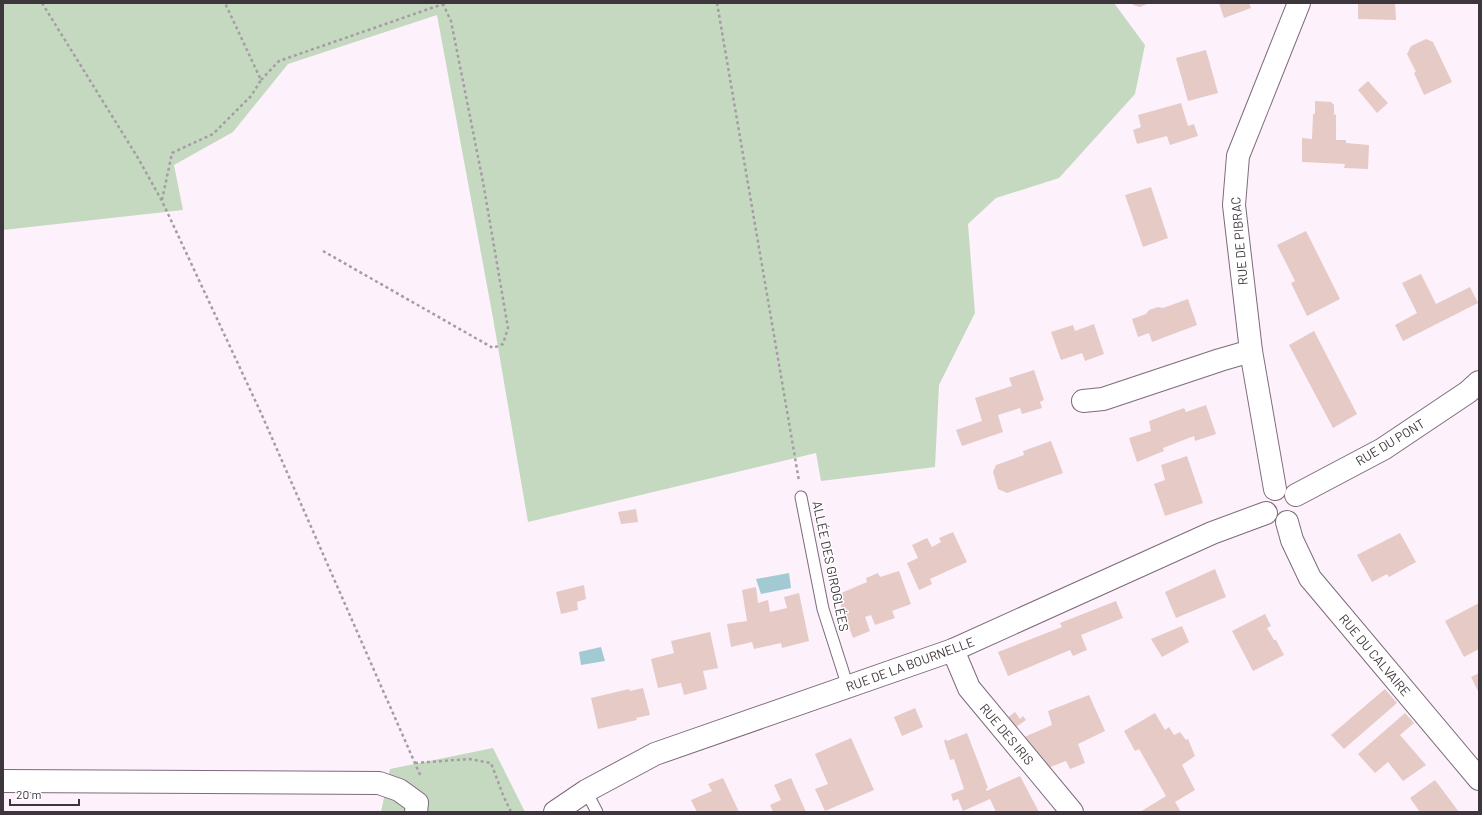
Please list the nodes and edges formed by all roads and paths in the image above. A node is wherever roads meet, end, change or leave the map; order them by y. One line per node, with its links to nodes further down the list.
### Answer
1 (42, 3): 7 (path)
2 (225, 3): 6 (path)
3 (717, 3): 14 (path)
4 (1299, 3): 9 (street, RUE DE PIBRAC)
5 (443, 4): 6 (path); 8 (path)
6 (261, 80): 7 (path)
7 (162, 201): 19 (path)
8 (323, 251)
9 (1251, 351): 11 (street); 12 (street, RUE DE PIBRAC)
10 (1479, 382): 13 (street, RUE DU PONT)
11 (1083, 401)
12 (1275, 489): 13 (street); 15 (street)
13 (1296, 495): 16 (street)
14 (802, 497): 18 (lane, ALLÉE DES GIROGLÉES)
15 (1266, 513): 16 (street); 17 (street, RUE DE LA BOURNELLE)
16 (1287, 522): 20 (street, RUE DU CALVAIRE)
17 (953, 650): 18 (street, RUE DE LA BOURNELLE); 27 (street, RUE DES IRIS)
18 (848, 687): 22 (street, RUE DE LA BOURNELLE)
19 (415, 763): 23 (path); 24 (path)
20 (1479, 779)
21 (3, 781): 23 (street)
22 (586, 791): 25 (street, RUE DE LA BOURNELLE); 26 (lane)
23 (416, 807)
24 (511, 812)
25 (555, 812)
26 (597, 812)
27 (1072, 812)

